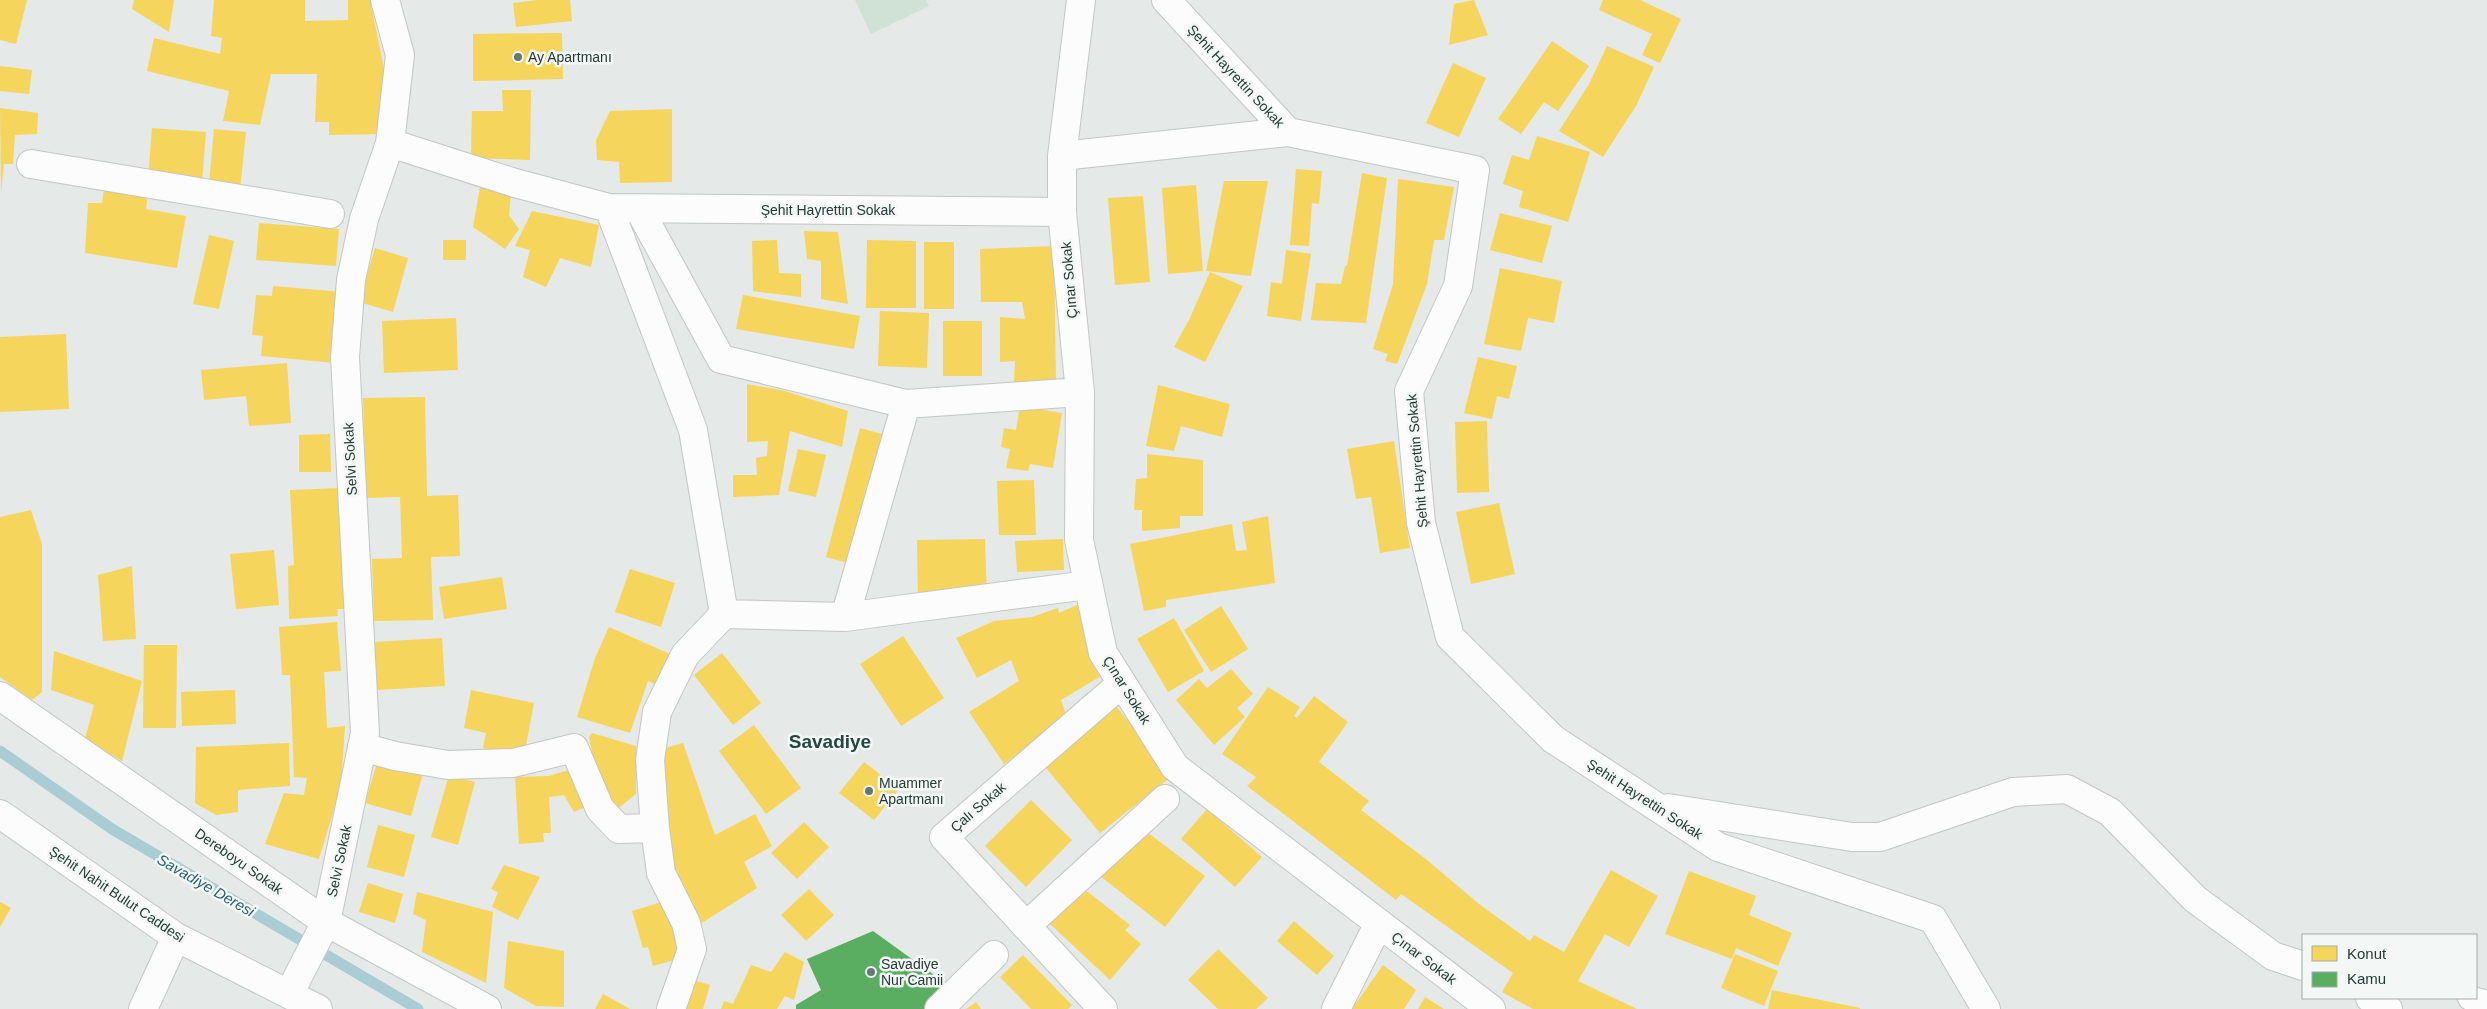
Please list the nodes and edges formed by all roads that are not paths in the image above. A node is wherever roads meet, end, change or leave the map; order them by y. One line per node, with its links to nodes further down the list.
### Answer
1 (385, 0): 5 (street, Selvi Sokak)
2 (1081, 0): 6 (street)
3 (1166, 0): 4 (street, Şehit Hayrettin Sokak)
4 (1288, 132): 6 (street); 21 (street, Şehit Hayrettin Sokak)
5 (390, 143): 8 (street, Şehit Hayrettin Sokak); 19 (street, Selvi Sokak)
6 (1062, 156): 10 (street)
7 (30, 164): 11 (street)
8 (609, 208): 9 (street, Şehit Hayrettin Sokak); 15 (street)
9 (639, 209): 10 (street, Şehit Hayrettin Sokak); 13 (street)
10 (1062, 212): 12 (street, Çınar Sokak)
11 (330, 214)
12 (1080, 392): 13 (street); 14 (street, Çınar Sokak)
13 (906, 404): 16 (street)
14 (1088, 585): 16 (street); 17 (street, Çınar Sokak)
15 (724, 614): 16 (street); 23 (street)
16 (845, 617)
17 (1122, 683): 25 (street, Çınar Sokak); 26 (street, Çalı Sokak)
18 (0, 696): 24 (street, Dereboyu Sokak)
19 (362, 747): 23 (street); 24 (street, Selvi Sokak)
20 (1165, 799): 26 (street)
21 (1655, 806): 29 (street); 42 (street, Şehit Hayrettin Sokak)
22 (0, 814): 27 (street, Şehit Nahit Bulut Caddesi)
23 (655, 828): 37 (street)
24 (326, 922): 30 (street, Selvi Sokak); 36 (street, Dereboyu Sokak)
25 (1379, 923): 40 (street); 41 (street, Çınar Sokak)
26 (1026, 926): 39 (street, Çalı Sokak)
27 (176, 937): 30 (street, Şehit Nahit Bulut Caddesi); 34 (street)
28 (994, 955): 38 (street)
29 (2302, 966)
30 (289, 994): 35 (street, Şehit Nahit Bulut Caddesi)
31 (2372, 999): 43 (street)
32 (2473, 999): 33 (lane)
33 (2487, 1003)
34 (143, 1009)
35 (318, 1009)
36 (488, 1009)
37 (672, 1009)
38 (939, 1009)
39 (1103, 1009)
40 (1336, 1009)
41 (1491, 1009)
42 (1986, 1009)
43 (2388, 1009)

